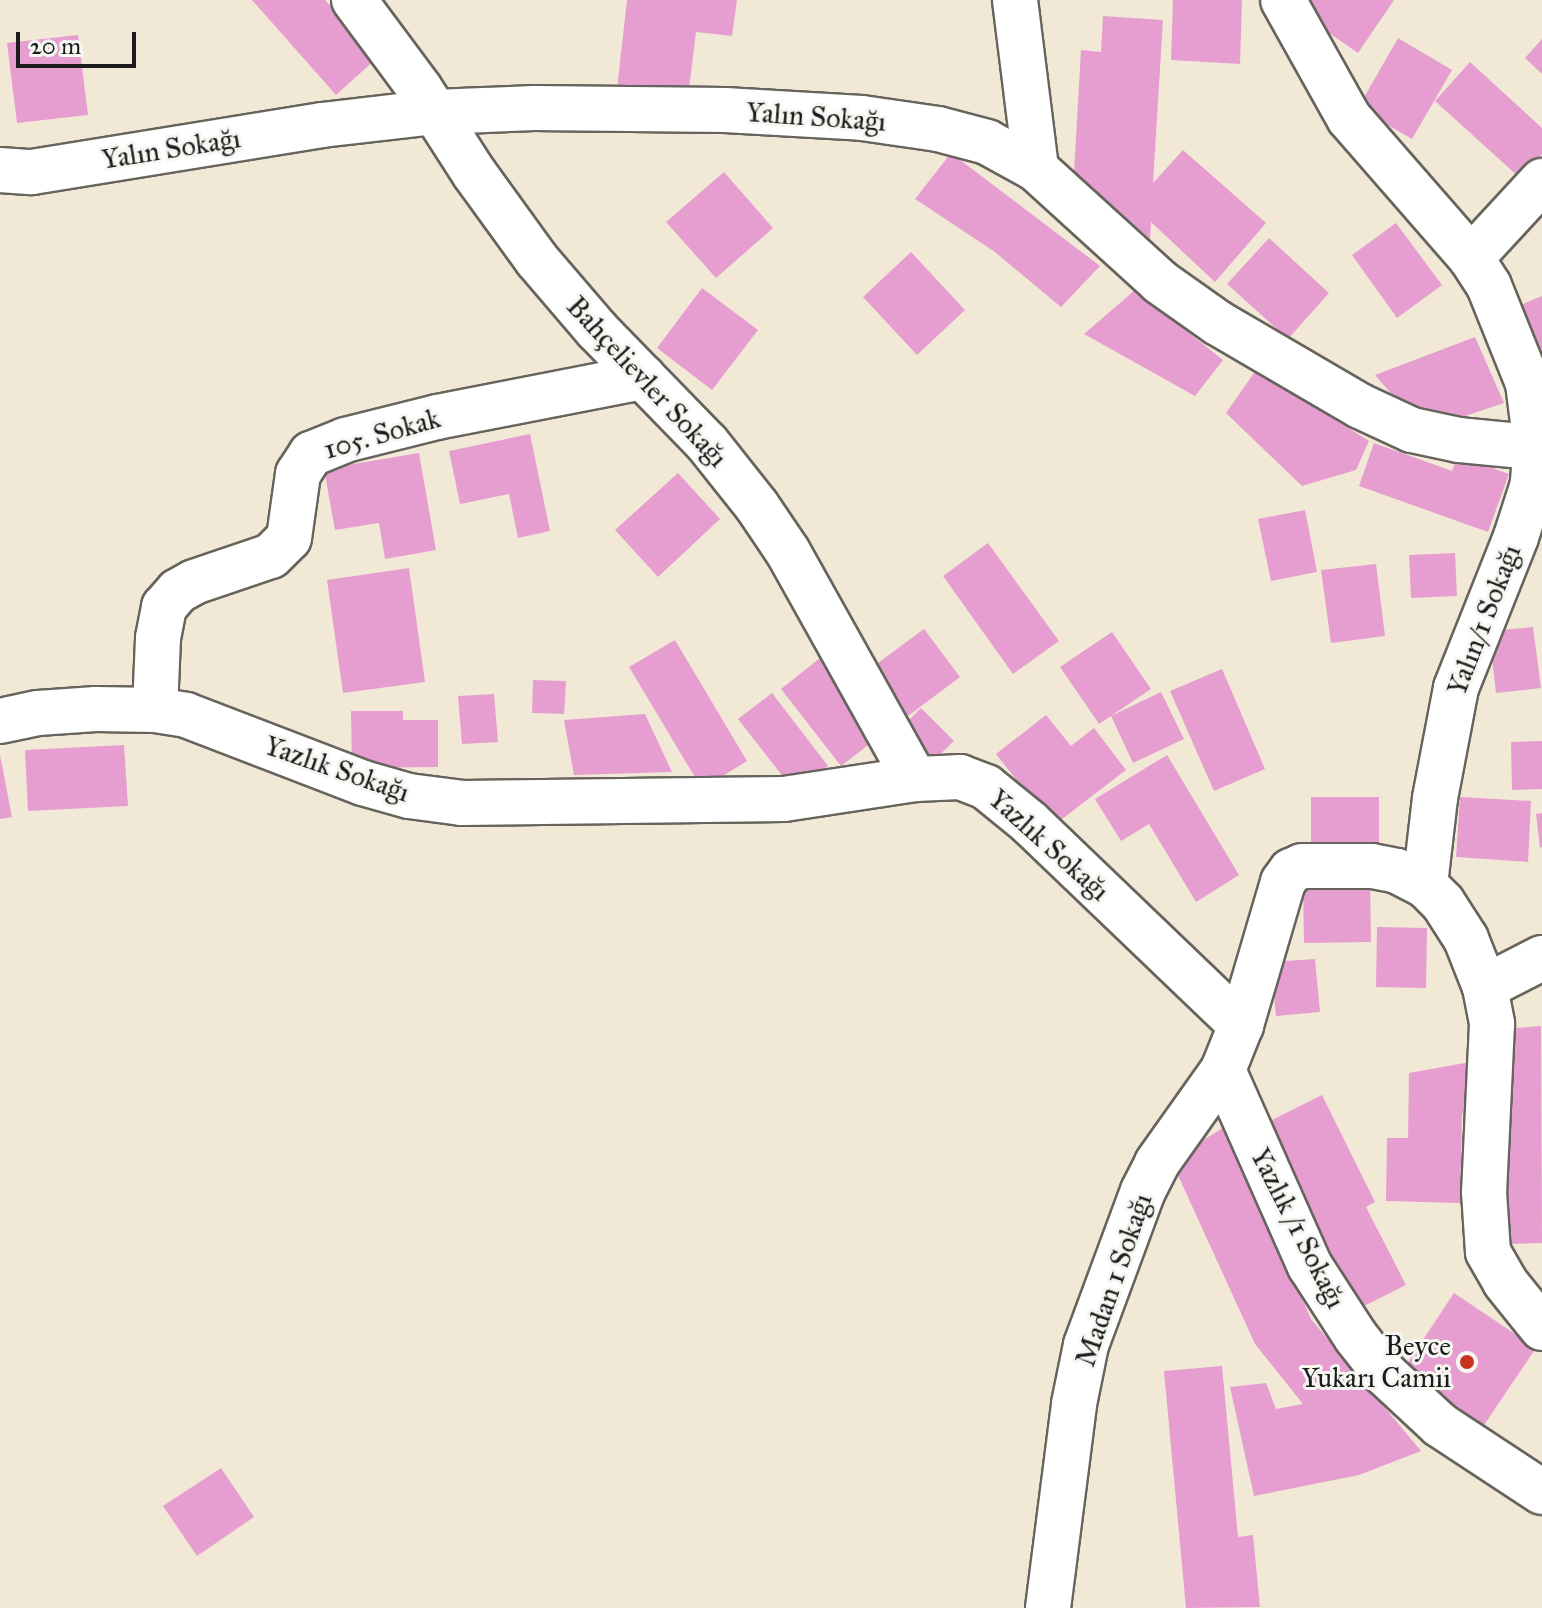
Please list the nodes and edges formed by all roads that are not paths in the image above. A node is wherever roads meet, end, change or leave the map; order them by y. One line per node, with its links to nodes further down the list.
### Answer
1 (354, 0): 4 (street, Bahçelievler Sokağı)
2 (1015, 0): 5 (street)
3 (1283, 0): 8 (street, Yalın/1 Sokağı)
4 (435, 112): 5 (street, Yalın Sokağı); 6 (street, Yalın Sokağı); 9 (street, Bahçelievler Sokağı)
5 (1036, 169): 10 (street, Yalın Sokağı)
6 (0, 170)
7 (1542, 181): 8 (street)
8 (1471, 258): 10 (street, Yalın/1 Sokağı)
9 (643, 377): 11 (street, 105. Sokak); 13 (street, Bahçelievler Sokağı)
10 (1539, 447): 14 (street, Yalın/1 Sokağı)
11 (155, 710): 12 (street, Yazlık Sokağı); 13 (street, Yazlık Sokağı)
12 (0, 721)
13 (915, 779): 17 (street, Yazlık Sokağı)
14 (1425, 885): 16 (street); 17 (street)
15 (1542, 958): 16 (street)
16 (1485, 987): 19 (street)
17 (1241, 1025): 18 (street, Madan 1 Sokağı)
18 (1223, 1070): 20 (street, Yazlık /1 Sokağı); 21 (street, Madan 1 Sokağı)
19 (1542, 1328)
20 (1542, 1492)
21 (1048, 1608)

